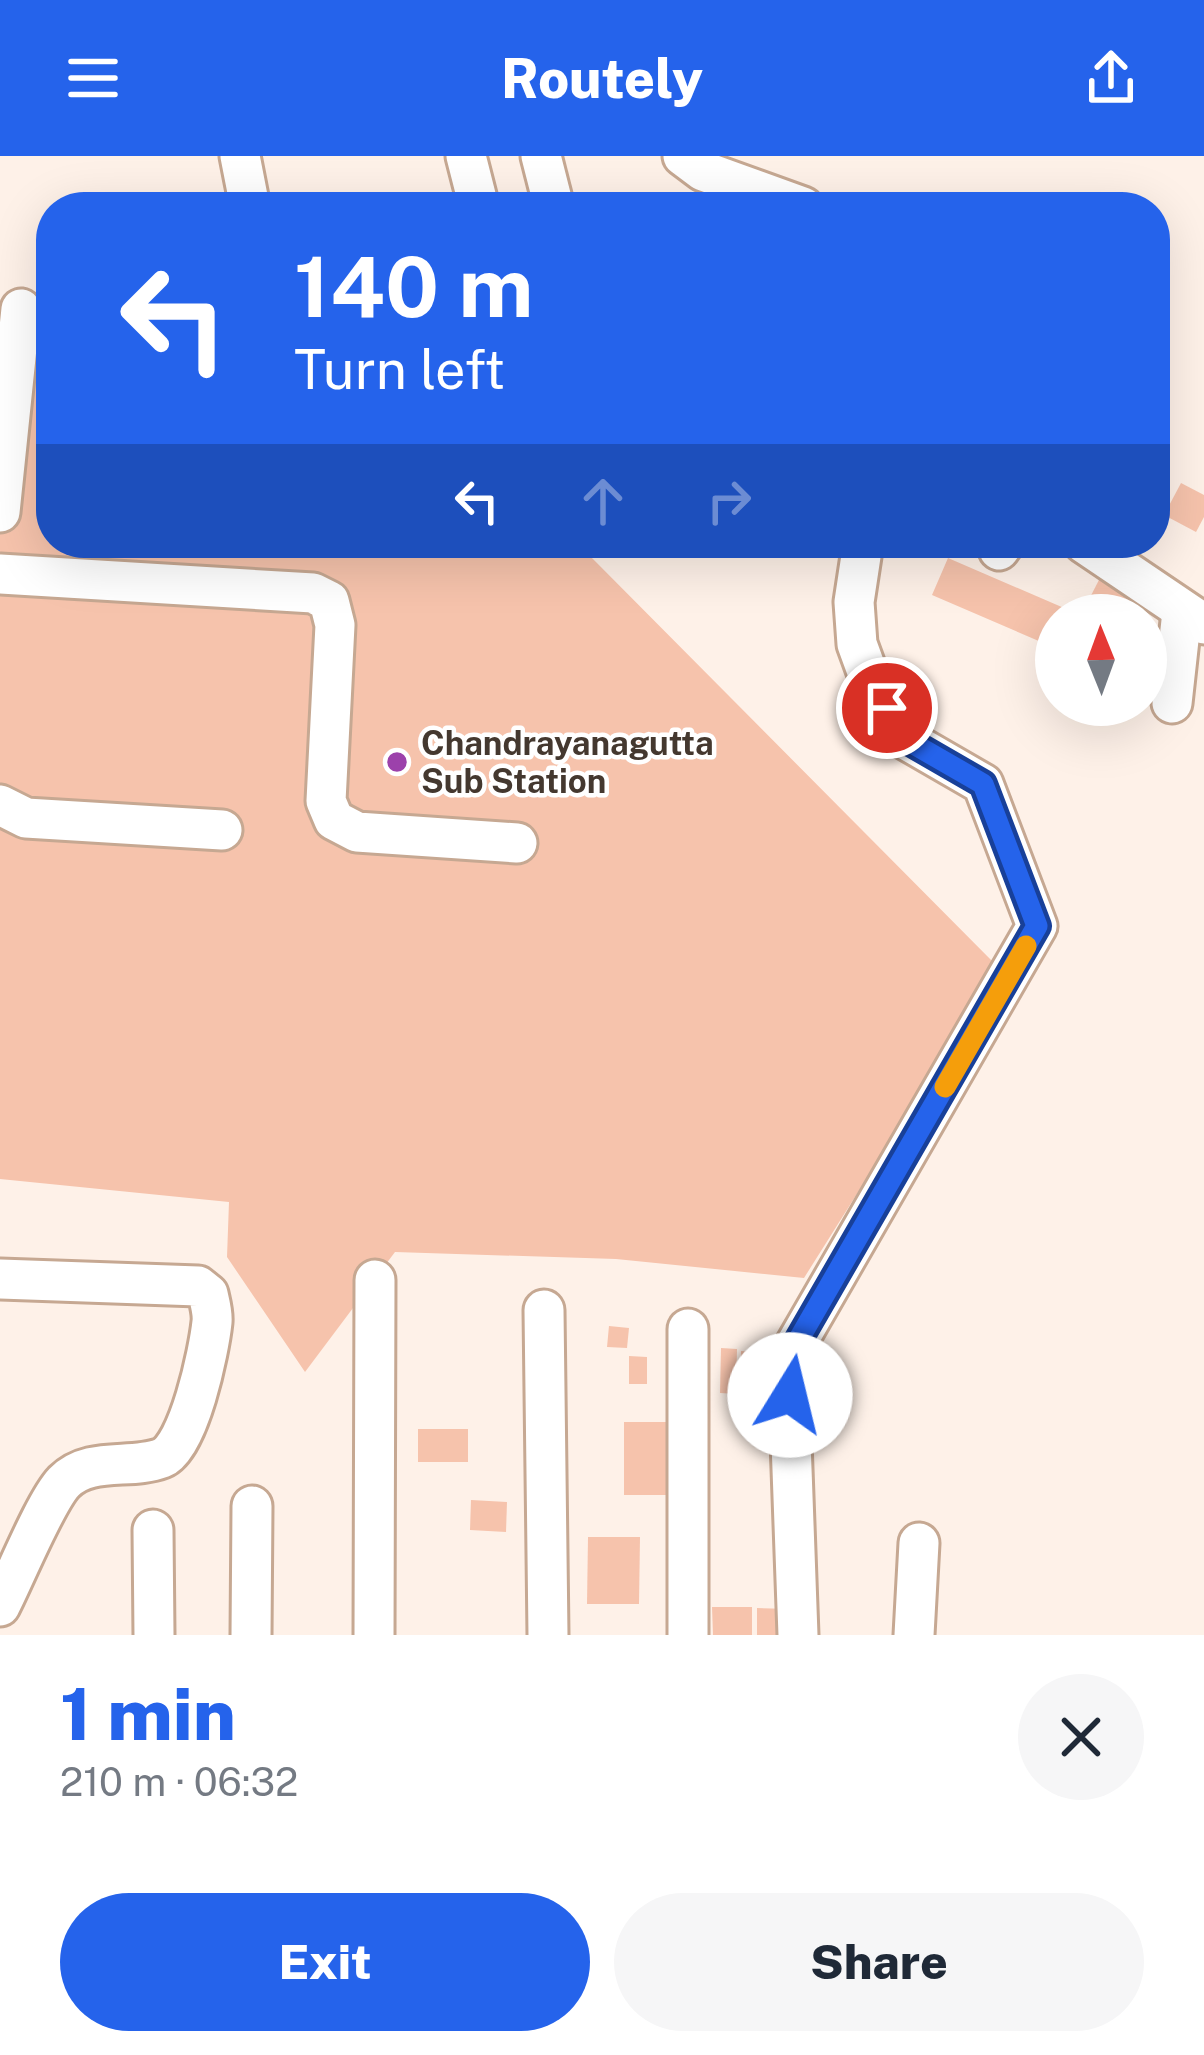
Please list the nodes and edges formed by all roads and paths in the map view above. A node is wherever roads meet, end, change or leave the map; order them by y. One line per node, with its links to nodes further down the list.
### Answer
1 (240, 156): 5 (street)
2 (466, 156): 6 (street)
3 (542, 156): 7 (street)
4 (693, 164): 8 (street); 9 (street)
5 (247, 192)
6 (475, 192)
7 (550, 192)
8 (716, 192)
9 (765, 192)
10 (24, 311): 11 (street)
11 (0, 512)
12 (861, 558): 33 (street)
13 (1106, 558): 15 (street)
14 (0, 574): 19 (street)
15 (1193, 618): 16 (street)
16 (1172, 703)
17 (0, 806): 18 (street)
18 (222, 830)
19 (517, 843)
20 (0, 1279): 27 (street)
21 (375, 1280): 30 (street)
22 (544, 1310): 31 (street)
23 (688, 1329): 32 (street)
24 (252, 1506): 29 (street)
25 (153, 1529): 28 (street)
26 (919, 1543): 34 (street)
27 (0, 1606)
28 (154, 1635)
29 (251, 1635)
30 (374, 1635)
31 (548, 1635)
32 (688, 1635)
33 (798, 1635)
34 (914, 1635)

